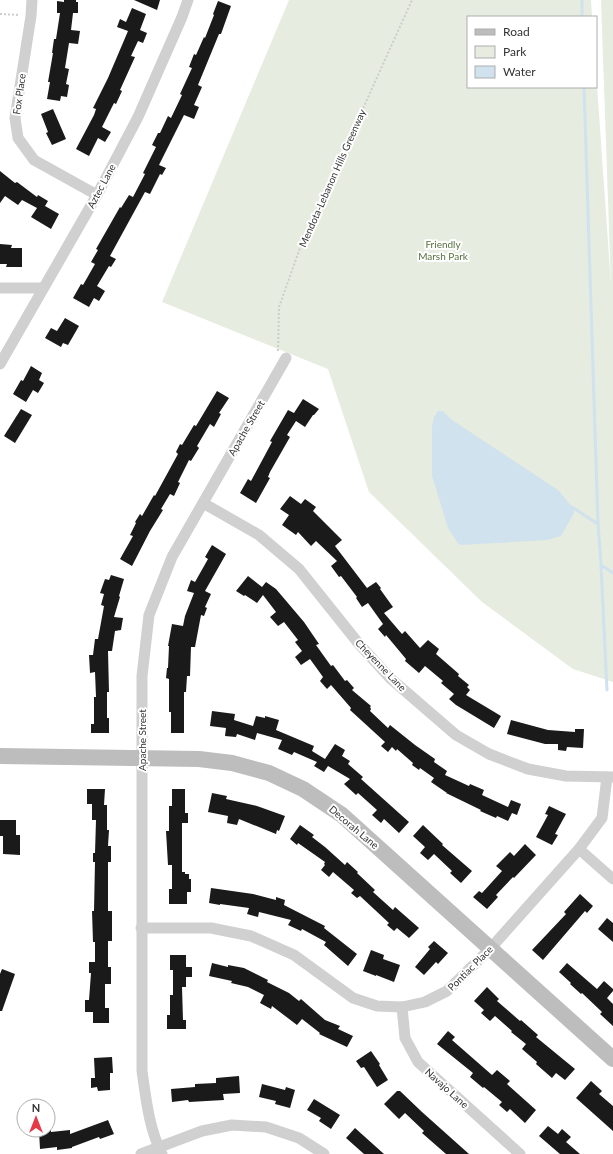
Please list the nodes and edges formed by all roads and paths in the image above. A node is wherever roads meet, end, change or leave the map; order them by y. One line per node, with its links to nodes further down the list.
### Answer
1 (32, 0): 5 (street, Fox Place)
2 (188, 0): 6 (street, Aztec Lane)
3 (412, 0): 9 (path, Mendota-Lebanon Hills Greenway)
4 (0, 14): 5 (path)
5 (32, 16): 6 (street, Fox Place)
6 (97, 195): 8 (street, Aztec Lane)
7 (0, 288): 8 (street)
8 (43, 288): 10 (street, Aztec Lane)
9 (286, 358): 11 (street, Apache Street)
10 (0, 364)
11 (203, 503): 13 (street, Apache Street); 14 (street, Cheyenne Lane)
12 (0, 756): 13 (street, Decorah Lane)
13 (141, 759): 17 (street, Apache Street); 18 (street, Decorah Lane)
14 (610, 777): 15 (street, Pontiac Place)
15 (579, 849): 16 (street); 18 (street, Pontiac Place)
16 (613, 879)
17 (141, 928): 19 (street, Pontiac Place); 21 (street, Apache Street)
18 (490, 949): 19 (street, Pontiac Place); 20 (street, Decorah Lane)
19 (402, 1007): 24 (street, Navajo Lane)
20 (613, 1059)
21 (160, 1151): 22 (street); 23 (street)
22 (141, 1154)
23 (324, 1154)
24 (520, 1154)

